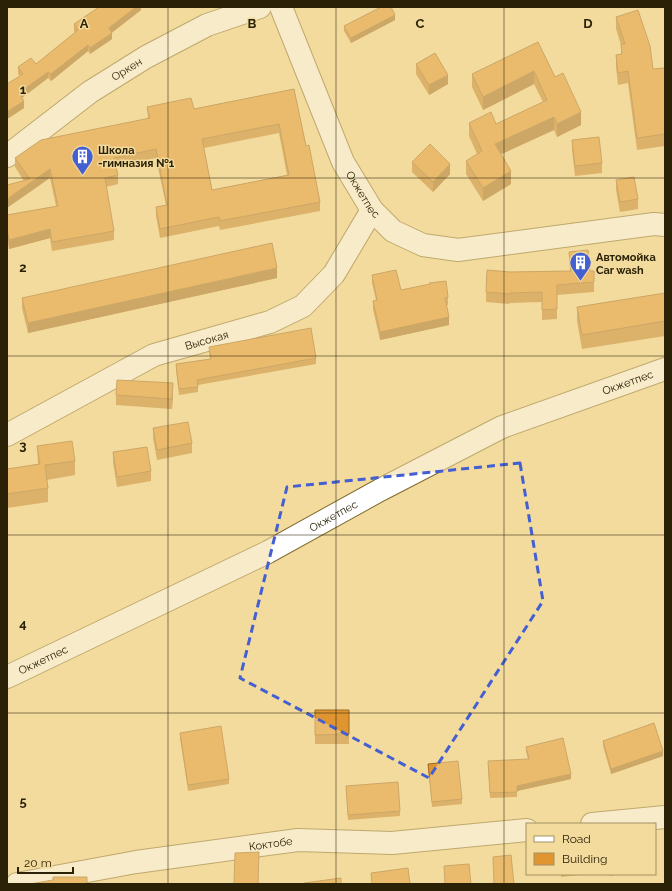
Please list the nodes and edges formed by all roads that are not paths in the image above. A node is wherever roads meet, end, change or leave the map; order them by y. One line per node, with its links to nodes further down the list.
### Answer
1 (260, 7): 3 (street, Оркен)
2 (281, 7): 4 (street, Окжетпес)
3 (7, 156)
4 (372, 210): 5 (street, Окжетпес); 7 (street, Высокая)
5 (665, 225)
6 (665, 369): 8 (street, Окжетпес)
7 (7, 435)
8 (7, 677)
9 (665, 817): 10 (street)
10 (602, 823)
11 (526, 830): 12 (street, Коктобе)
12 (16, 884)

